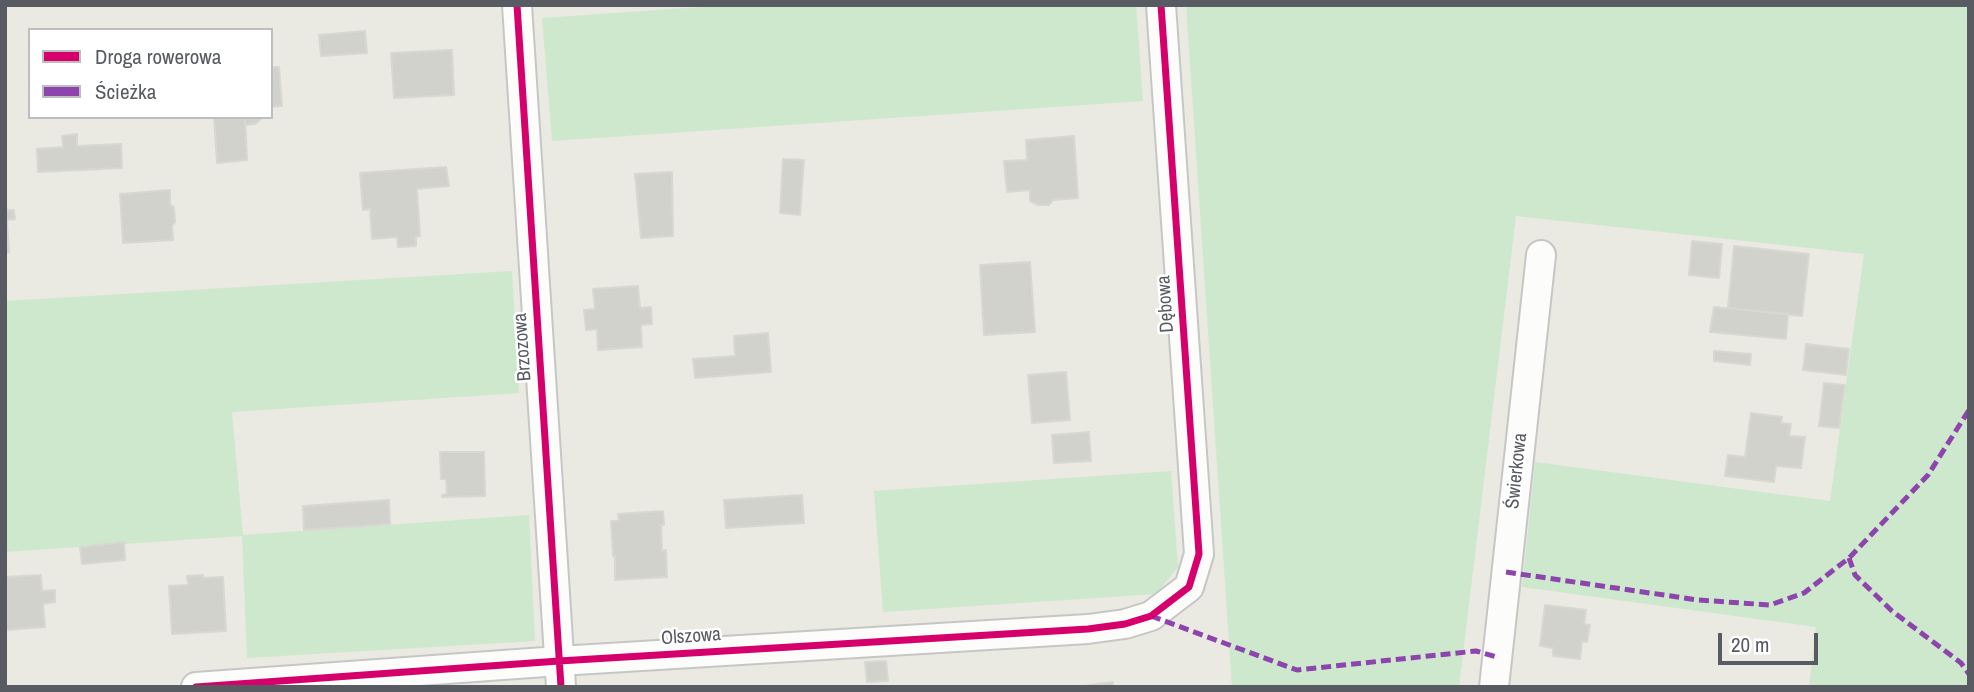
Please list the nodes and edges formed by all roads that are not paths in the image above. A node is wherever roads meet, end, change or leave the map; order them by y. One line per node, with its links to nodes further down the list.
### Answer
1 (517, 5): 5 (street, Brzozowa)
2 (1161, 5): 4 (street, Dębowa)
3 (1541, 255): 7 (street, Świerkowa)
4 (1179, 595): 5 (street, Olszowa)
5 (560, 674): 6 (street, Olszowa)
6 (196, 687)
7 (1494, 687)

